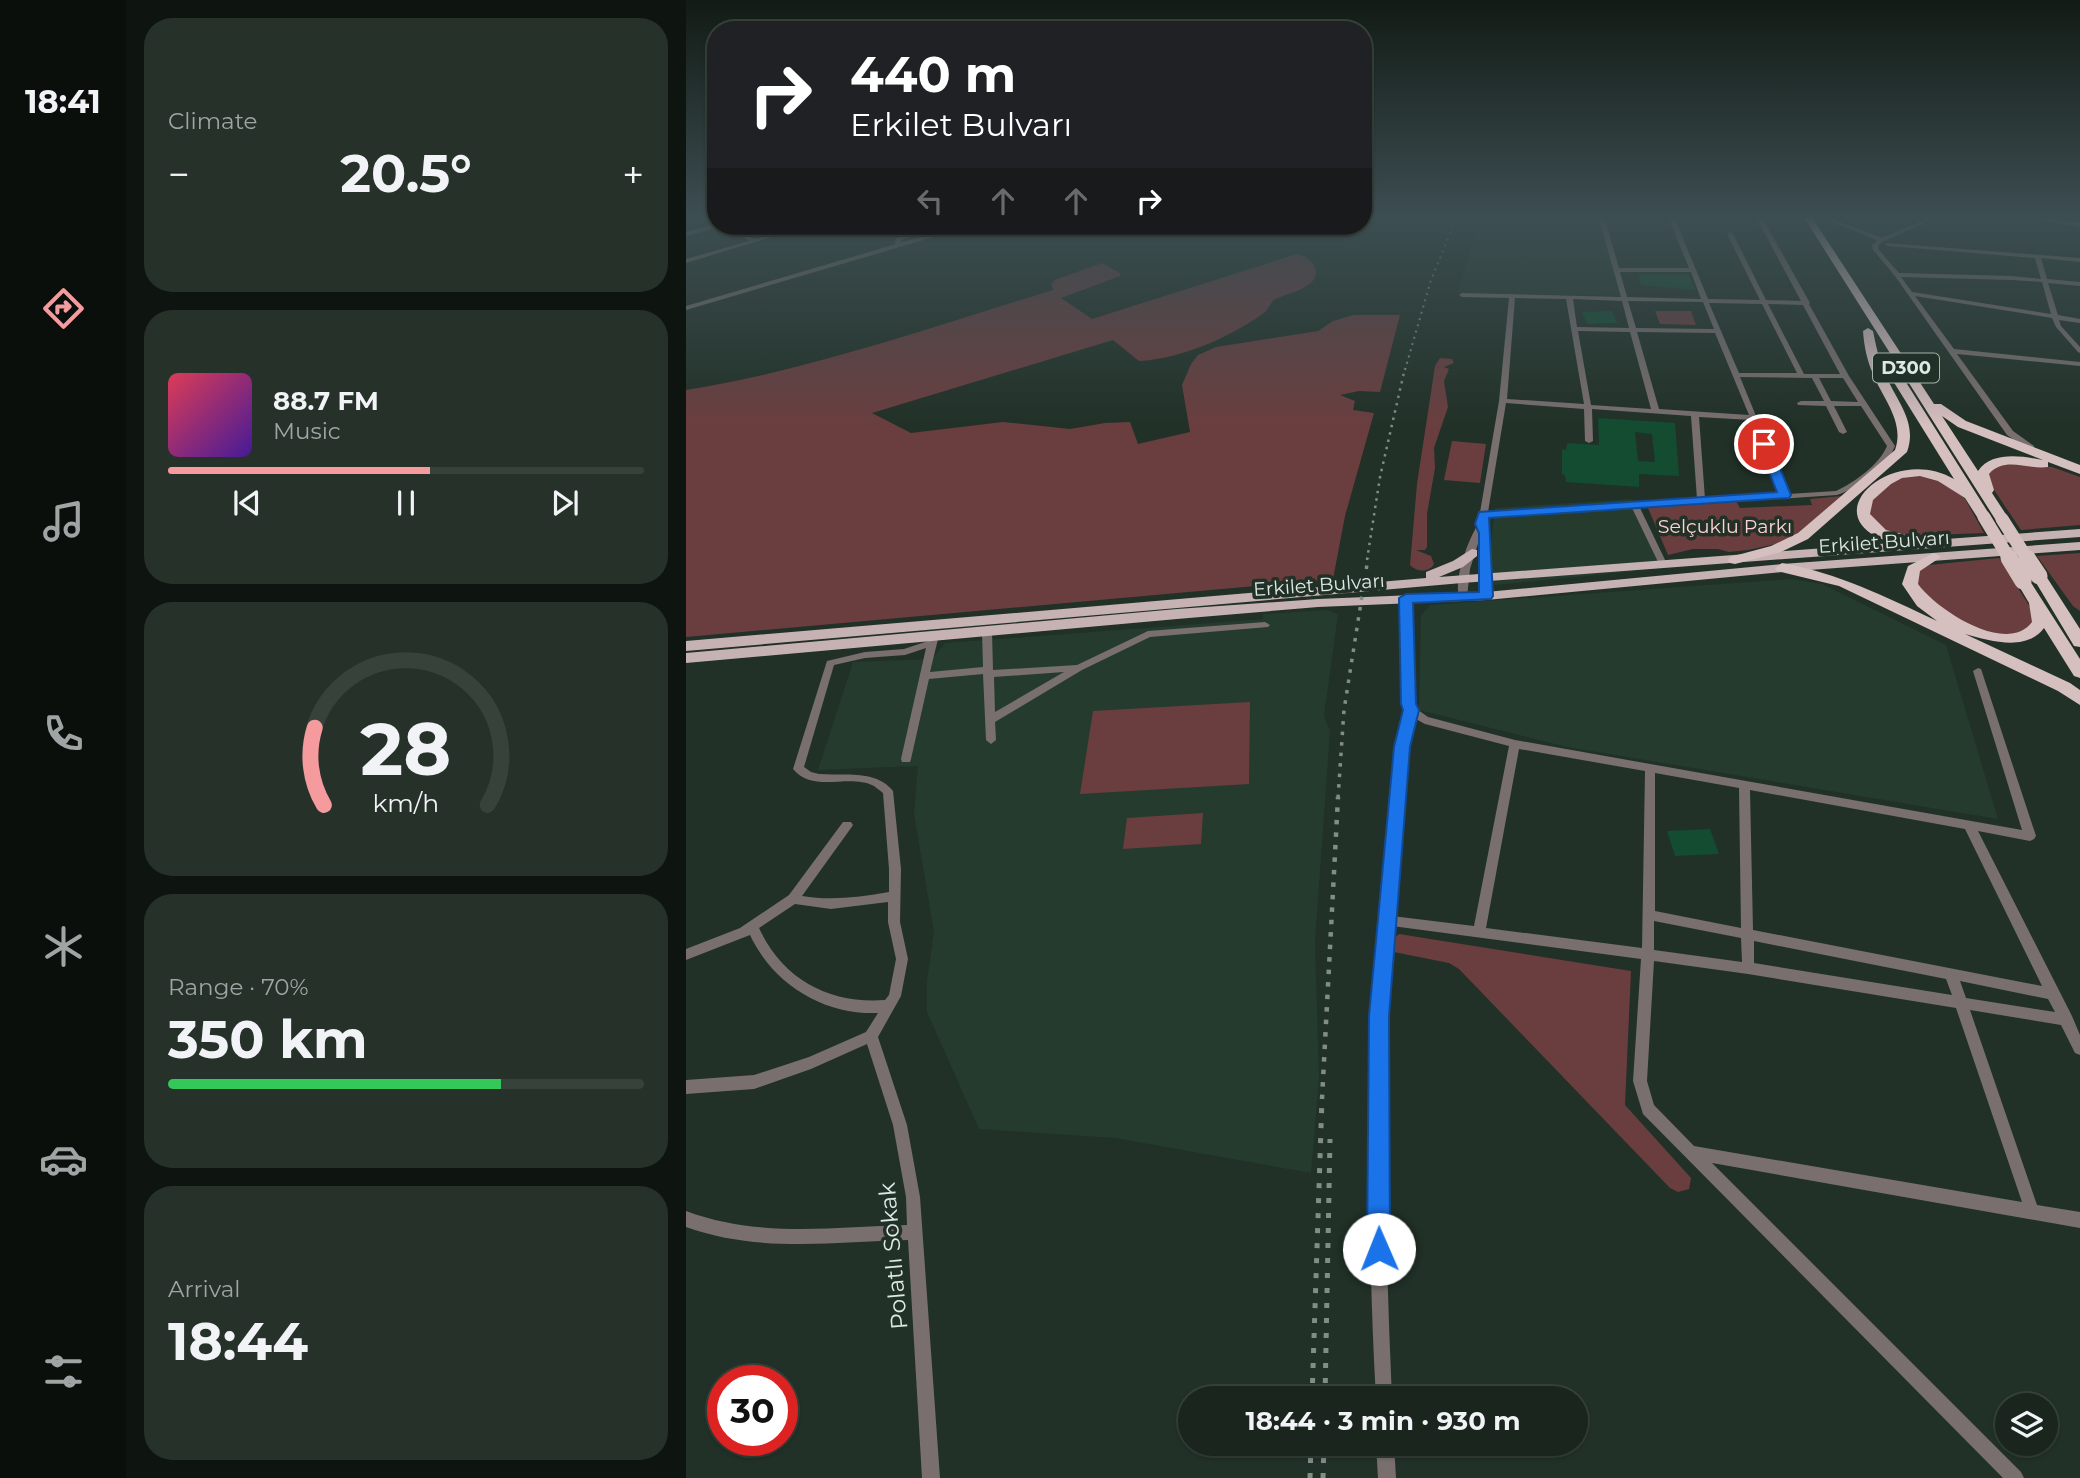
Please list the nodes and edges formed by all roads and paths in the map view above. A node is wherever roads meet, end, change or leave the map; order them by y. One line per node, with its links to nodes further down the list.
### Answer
1 (752, 288): 18 (street)
2 (1621, 288): 14 (street)
3 (1700, 288): 15 (street)
4 (1757, 288): 16 (street)
5 (1799, 288): 17 (street)
6 (1841, 288): 24 (highway, D300)
7 (1854, 288): 27 (highway, D300)
8 (1906, 288): 11 (street)
9 (2047, 288): 19 (street)
10 (1462, 295): 12 (street)
11 (1911, 295): 19 (street); 25 (street)
12 (1512, 296): 13 (street); 33 (street)
13 (1569, 297): 14 (street); 21 (street)
14 (1624, 299): 15 (street); 22 (street)
15 (1705, 301): 16 (street); 23 (street)
16 (1764, 301): 17 (street); 30 (street)
17 (1807, 303): 32 (street)
18 (686, 308)
19 (2056, 319): 20 (street); 26 (street)
20 (2080, 323)
21 (1574, 330): 22 (street); 37 (street)
22 (1634, 330): 23 (street); 38 (street)
23 (1718, 331): 29 (street)
24 (1868, 331): 46 (highway, D300); 54 (highway)
25 (1951, 351): 28 (street); 43 (street)
26 (2080, 351)
27 (1897, 355): 43 (highway); 47 (highway, D300)
28 (2080, 364)
29 (1736, 374): 30 (street); 40 (street)
30 (1801, 375): 31 (street)
31 (1815, 376): 32 (street); 35 (street)
32 (1845, 376): 36 (street)
33 (1503, 401): 37 (street); 49 (street)
34 (1801, 402): 35 (street)
35 (1829, 403): 36 (street); 41 (street)
36 (1861, 404): 44 (street)
37 (1588, 407): 38 (street); 42 (street)
38 (1656, 412): 39 (street)
39 (1695, 414): 40 (street); 45 (street)
40 (1753, 418): 44 (street)
41 (1843, 432)
42 (1589, 441)
43 (2080, 470): 47 (highway)
44 (1785, 495): 45 (street)
45 (1701, 501): 48 (street)
46 (1973, 501): 52 (highway); 59 (highway, D300, bridge)
47 (1992, 503): 59 (highway, D300, bridge)
48 (1636, 505): 49 (street); 55 (street)
49 (1483, 519): 53 (street); 57 (street)
50 (2080, 533): 52 (main road, Erkilet Bulvarı)
51 (2080, 545): 52 (main road, Erkilet Bulvarı)
52 (1929, 551): 54 (main road, Erkilet Bulvarı); 56 (main road, Erkilet Bulvarı); 64 (highway)
53 (1472, 553): 58 (street); 60 (main road)
54 (1735, 560): 55 (main road, Erkilet Bulvarı)
55 (1663, 564): 57 (main road, Erkilet Bulvarı)
56 (1782, 568): 61 (main road, Erkilet Bulvarı); 77 (highway)
57 (1486, 577): 58 (main road, Erkilet Bulvarı); 61 (street)
58 (1462, 579): 60 (main road, Erkilet Bulvarı); 62 (street)
59 (2031, 579): 64 (highway, D300); 65 (highway); 69 (highway, D300)
60 (1417, 582): 70 (main road, Erkilet Bulvarı)
61 (1486, 596): 62 (main road, Erkilet Bulvarı)
62 (1462, 597): 63 (main road, Erkilet Bulvarı)
63 (1406, 598): 67 (main road, Erkilet Bulvarı); 78 (street)
64 (2037, 603): 75 (highway, D300)
65 (2080, 615)
66 (1265, 625): 72 (street)
67 (987, 632): 68 (main road, Erkilet Bulvarı); 74 (street)
68 (933, 640): 71 (main road, Erkilet Bulvarı); 76 (street); 87 (street)
69 (2080, 642)
70 (686, 646)
71 (686, 659)
72 (1079, 668): 74 (street); 79 (street)
73 (1978, 671): 86 (street)
74 (988, 672): 76 (street); 79 (street)
75 (2080, 672)
76 (925, 676): 82 (street)
77 (2080, 699)
78 (1411, 710): 81 (street); 90 (street)
79 (990, 720): 80 (street)
80 (991, 740)
81 (1515, 744): 83 (street); 92 (street)
82 (906, 758)
83 (1650, 768): 84 (street); 89 (street)
84 (1744, 785): 86 (street); 93 (street)
85 (847, 825): 88 (street)
86 (1969, 825): 98 (street)
87 (895, 896): 88 (street); 100 (street)
88 (793, 899): 91 (street)
89 (1648, 915): 93 (street); 94 (street)
90 (1386, 920): 92 (street); 110 (street)
91 (753, 928): 95 (street); 100 (street)
92 (1479, 932): 94 (street)
93 (1747, 934): 96 (street); 97 (street)
94 (1648, 954): 96 (street); 105 (street)
95 (686, 955)
96 (1748, 968): 99 (street)
97 (1951, 974): 98 (street); 99 (street)
98 (2054, 994): 101 (street)
99 (1961, 1003): 101 (street); 106 (street)
100 (888, 1006): 102 (street)
101 (2067, 1020): 103 (street)
102 (871, 1036): 104 (street); 109 (street, Polatlı Sokak)
103 (2080, 1049)
104 (686, 1087)
105 (1688, 1152): 106 (street); 114 (street)
106 (2032, 1211): 108 (street)
107 (686, 1219): 109 (street)
108 (2080, 1220)
109 (916, 1232): 112 (street, Polatlı Sokak)
110 (1384, 1386)
111 (1386, 1456): 113 (street)
112 (931, 1478)
113 (1387, 1478)
114 (2015, 1478)

